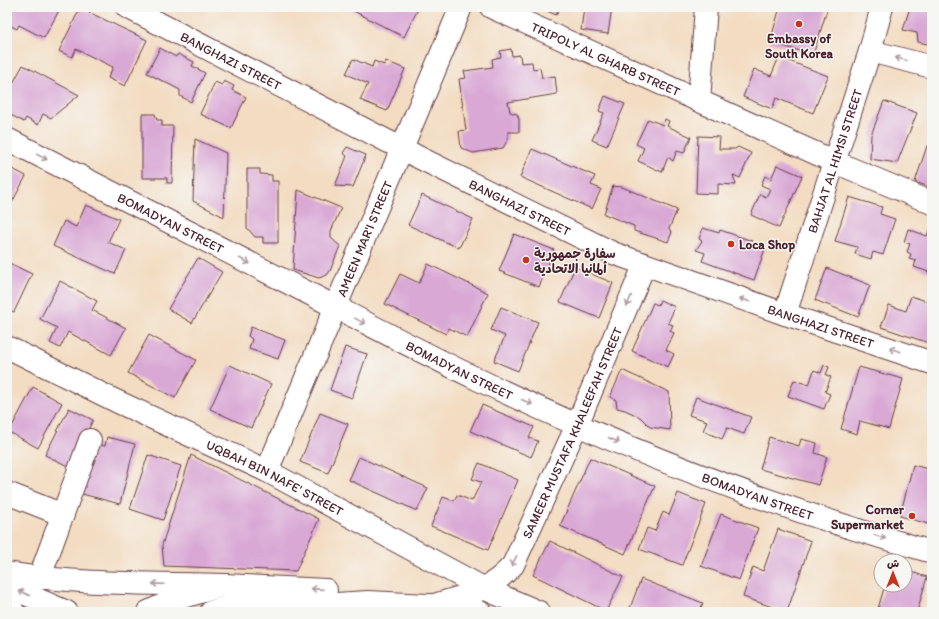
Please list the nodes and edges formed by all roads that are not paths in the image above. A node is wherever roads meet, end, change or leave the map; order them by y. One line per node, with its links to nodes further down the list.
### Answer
1 (127, 7): 10 (street, BANGHAZI STREET)
2 (461, 7): 10 (street, AMEEN MAR'I STREET)
3 (491, 7): 8 (street, TRIPOLY AL GHARB STREET)
4 (706, 7): 8 (street, TRIPOLY AL GHARB STREET)
5 (882, 7): 6 (street, BAHJAT AL HIMSI STREET)
6 (870, 51): 7 (street, one-way to 6); 11 (street, BAHJAT AL HIMSI STREET)
7 (932, 67)
8 (699, 101): 11 (street, TRIPOLY AL GHARB STREET)
9 (7, 139): 14 (street, BOMADYAN STREET, one-way to 14)
10 (402, 149): 13 (street, BANGHAZI STREET); 14 (street, AMEEN MAR'I STREET)
11 (835, 162): 12 (street, TRIPOLY AL GHARB STREET); 15 (street, BAHJAT AL HIMSI STREET)
12 (932, 203)
13 (644, 266): 15 (street, BANGHAZI STREET, one-way to 13); 18 (street, SAMEER MUSTAFA KHALEEFAH STREET, one-way to 18)
14 (336, 308): 18 (street, BOMADYAN STREET, one-way to 18); 20 (street, AMEEN MAR'I STREET)
15 (785, 314): 17 (street, BANGHAZI STREET, one-way to 15)
16 (7, 347): 20 (street, UQBAH BIN NAFE' STREET)
17 (932, 363)
18 (578, 425): 23 (street, BOMADYAN STREET, one-way to 23); 28 (street, SAMEER MUSTAFA KHALEEFAH STREET, one-way to 28)
19 (90, 440): 22 (street)
20 (267, 471): 28 (street, UQBAH BIN NAFE' STREET)
21 (7, 493): 22 (street)
22 (63, 515): 25 (street)
23 (932, 552)
24 (7, 573): 25 (street)
25 (39, 579): 27 (street, one-way to 25)
26 (7, 586): 36 (street, one-way to 26)
27 (225, 586): 30 (street, one-way to 27); 37 (street)
28 (485, 589): 29 (street, UQBAH BIN NAFE' STREET); 32 (street, SAMEER MUSTAFA KHALEEFAH STREET)
29 (506, 599): 34 (street); 40 (street, UQBAH BIN NAFE' STREET)
30 (368, 602): 31 (street); 32 (street)
31 (302, 604): 38 (street); 39 (street)
32 (434, 605): 34 (street)
33 (7, 609): 35 (street)
34 (475, 610)
35 (14, 612)
36 (67, 612)
37 (148, 612)
38 (211, 612)
39 (277, 612)
40 (539, 612)

